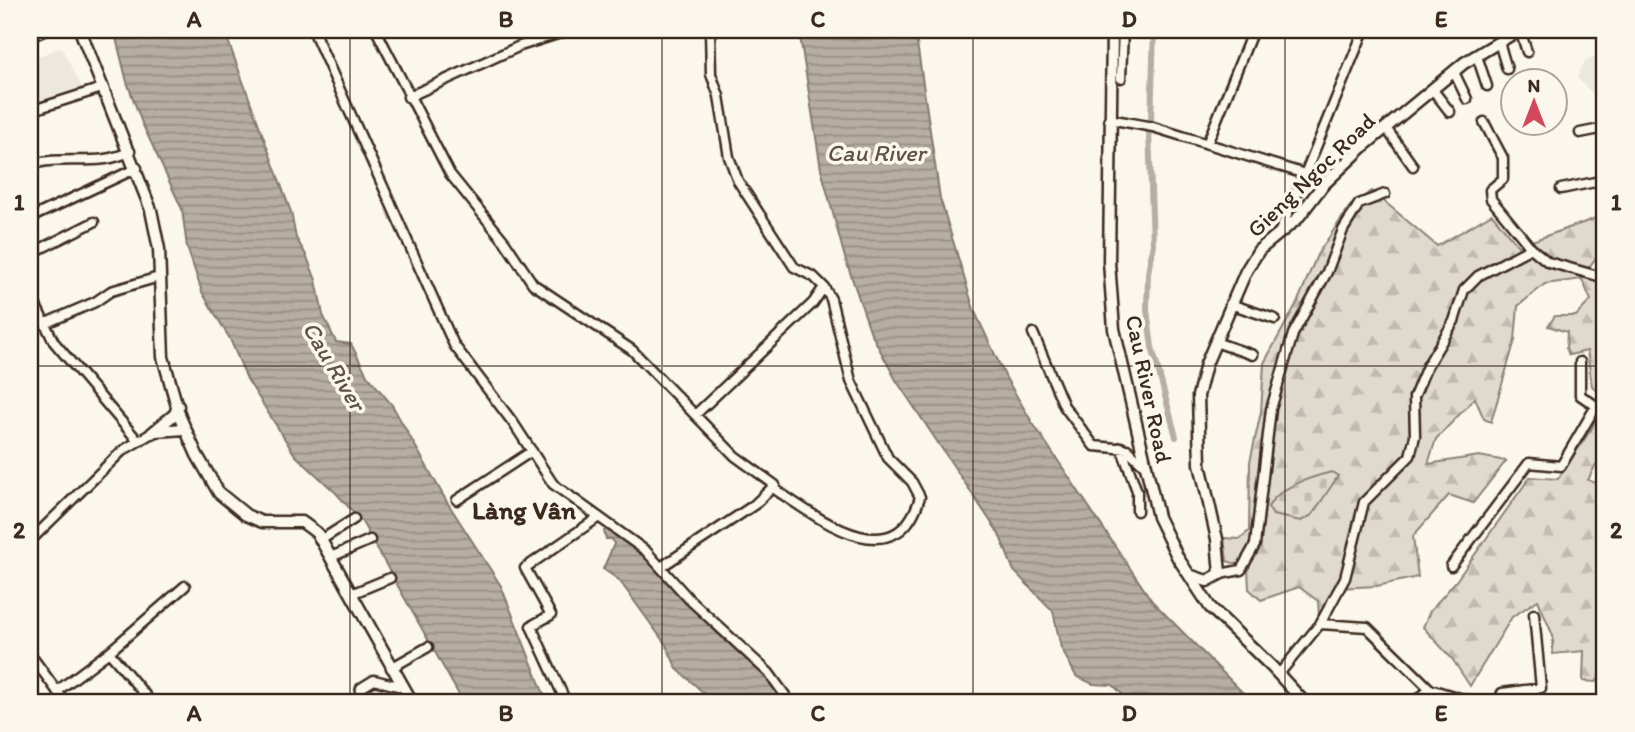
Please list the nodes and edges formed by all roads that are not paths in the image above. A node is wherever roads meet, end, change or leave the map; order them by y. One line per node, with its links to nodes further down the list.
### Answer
1 (46, 30): 12 (street)
2 (80, 30): 20 (main road)
3 (313, 30): 65 (street)
4 (376, 30): 22 (street)
5 (570, 30): 22 (street)
6 (710, 30): 48 (street)
7 (1112, 30): 26 (main road, Cau River Road)
8 (1123, 30): 18 (street)
9 (1254, 30): 31 (street)
10 (1364, 30): 36 (street)
11 (1520, 30): 13 (main road, Gieng Ngoc Road); 14 (street)
12 (30, 37)
13 (1499, 42): 15 (main road, Gieng Ngoc Road); 16 (street)
14 (1527, 52)
15 (1477, 56): 17 (main road, Gieng Ngoc Road); 19 (street)
16 (1506, 66)
17 (1454, 72): 21 (main road, Gieng Ngoc Road); 23 (street)
18 (1121, 78)
19 (1487, 86)
20 (102, 88): 24 (street); 32 (main road)
21 (1433, 90): 25 (street); 28 (main road, Gieng Ngoc Road)
22 (408, 97): 60 (street)
23 (1467, 100)
24 (30, 111)
25 (1450, 112)
26 (1110, 119): 31 (street); 66 (main road, Cau River Road)
27 (1484, 122): 44 (street)
28 (1386, 128): 34 (street); 38 (main road, Gieng Ngoc Road)
29 (1605, 128): 30 (street)
30 (1580, 133)
31 (1207, 144): 36 (street)
32 (130, 151): 33 (street); 35 (main road)
33 (30, 165)
34 (1413, 166)
35 (137, 168): 41 (street); 47 (main road)
36 (1305, 174): 38 (street); 43 (street)
37 (1605, 180): 39 (street)
38 (1325, 183): 43 (main road, Gieng Ngoc Road)
39 (1561, 189)
40 (1385, 194): 79 (street)
41 (30, 218)
42 (94, 222): 45 (street)
43 (1279, 233): 50 (main road, Gieng Ngoc Road)
44 (1531, 248): 46 (street); 84 (street)
45 (30, 254)
46 (1604, 275)
47 (159, 277): 52 (street); 57 (main road)
48 (824, 287): 60 (street); 67 (street)
49 (30, 294): 52 (street)
50 (1230, 304): 51 (street); 54 (main road, Gieng Ngoc Road)
51 (1275, 319)
52 (46, 323): 63 (street)
53 (1032, 333): 64 (street)
54 (1215, 342): 55 (street); 79 (main road, Gieng Ngoc Road)
55 (1253, 355)
56 (1580, 362): 58 (street)
57 (178, 406): 61 (main road); 62 (main road)
58 (1596, 406): 59 (street); 76 (street)
59 (1605, 412)
60 (695, 415): 67 (street)
61 (185, 429): 62 (main road); 72 (main road)
62 (152, 433): 63 (street)
63 (138, 442): 74 (street)
64 (1121, 447): 66 (street); 69 (street)
65 (532, 451): 68 (street); 70 (street)
66 (1146, 467): 78 (main road, Cau River Road)
67 (774, 488): 77 (street)
68 (457, 500)
69 (1137, 511)
70 (599, 517): 77 (street); 98 (street)
71 (354, 519): 72 (street)
72 (321, 540): 75 (main road)
73 (370, 540): 75 (street)
74 (30, 541)
75 (331, 557): 82 (main road)
76 (1451, 566)
77 (660, 568): 99 (street)
78 (1189, 575): 79 (main road); 89 (main road, Cau River Road)
79 (1220, 575)
80 (390, 578): 82 (street)
81 (185, 586): 86 (street)
82 (351, 594): 88 (main road)
83 (1535, 614): 103 (street)
84 (1320, 624): 89 (street); 91 (street)
85 (428, 647): 88 (street)
86 (109, 653): 92 (street); 95 (street)
87 (30, 654): 92 (street)
88 (391, 668): 90 (main road)
89 (1279, 674): 100 (main road, Cau River Road)
90 (402, 687): 96 (street); 97 (main road)
91 (1430, 689): 93 (street); 101 (street)
92 (57, 691): 94 (street)
93 (1447, 698): 102 (street)
94 (65, 702)
95 (150, 702)
96 (358, 702)
97 (412, 702)
98 (566, 702)
99 (790, 702)
100 (1304, 702)
101 (1415, 702)
102 (1473, 702)
103 (1498, 702)

